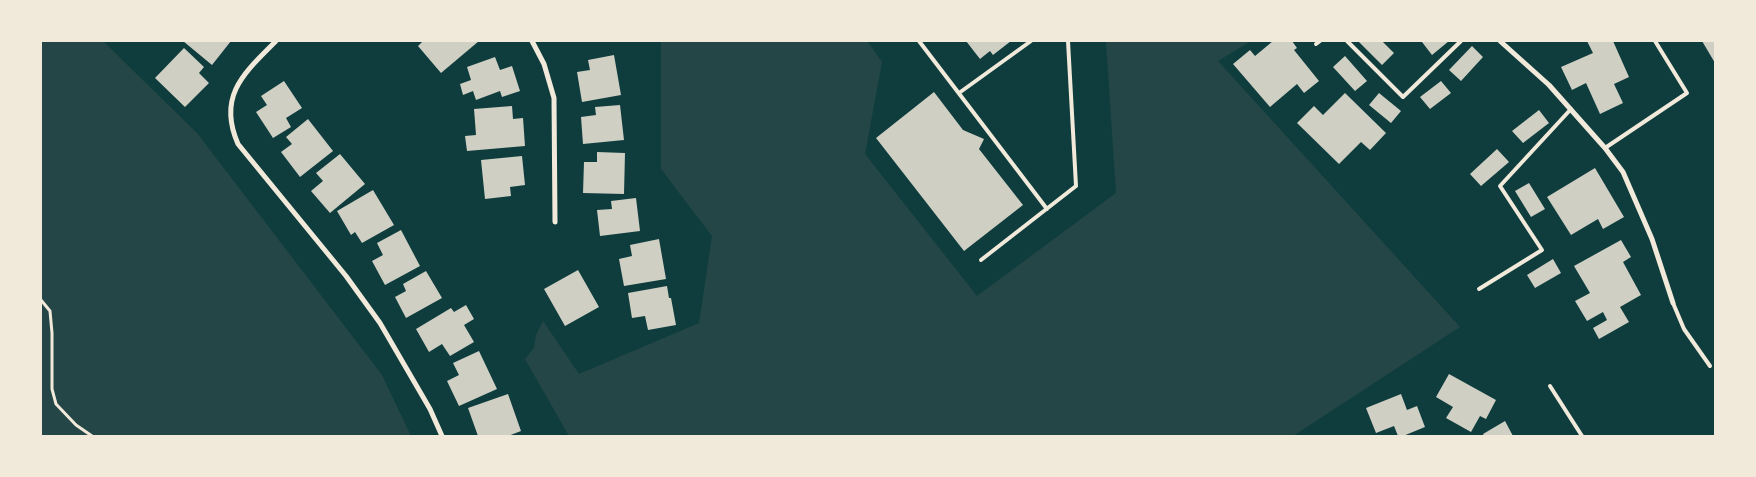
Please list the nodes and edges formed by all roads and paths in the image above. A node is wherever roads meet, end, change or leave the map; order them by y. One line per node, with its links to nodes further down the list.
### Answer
1 (276, 41): 22 (street)
2 (532, 41): 14 (street)
3 (919, 41): 10 (lane)
4 (1030, 41): 10 (lane)
5 (1068, 41): 13 (lane)
6 (1347, 41): 7 (lane)
7 (1461, 41)
8 (1500, 41): 11 (street)
9 (1655, 41): 12 (lane)
10 (959, 92): 13 (lane)
11 (1571, 109): 12 (street); 16 (lane)
12 (1605, 148): 18 (street)
13 (1047, 209): 15 (lane)
14 (555, 222)
15 (981, 260)
16 (1479, 289)
17 (41, 300): 21 (path)
18 (1673, 303): 19 (lane)
19 (1710, 366)
20 (1550, 386): 23 (lane)
21 (92, 436)
22 (442, 436)
23 (1582, 436)

